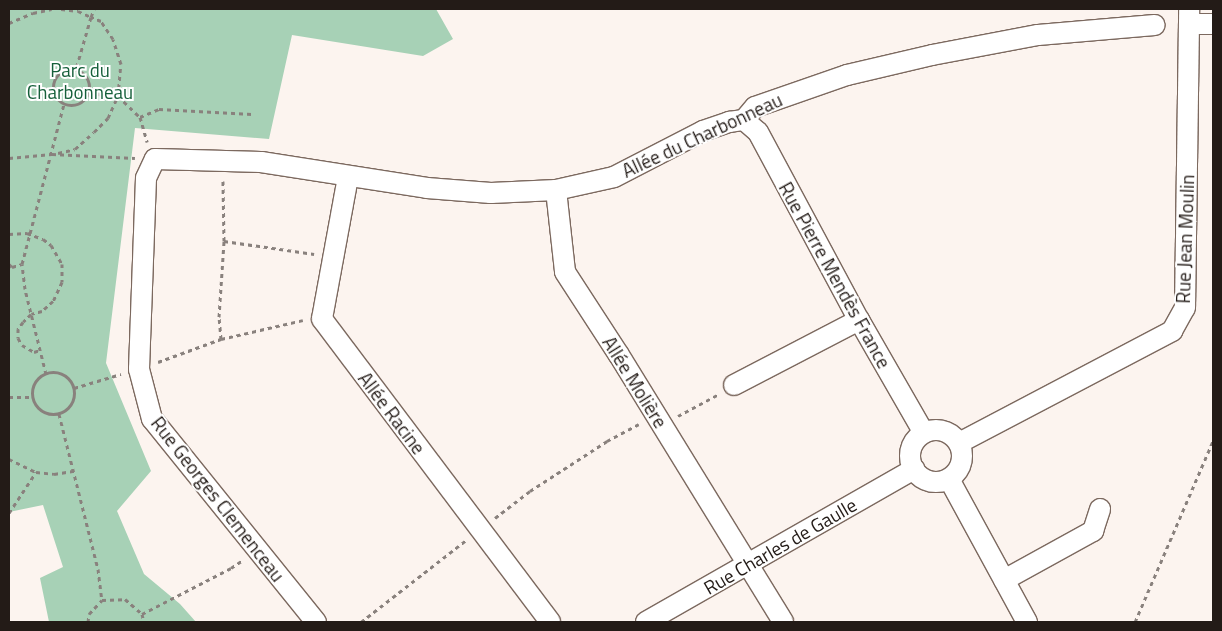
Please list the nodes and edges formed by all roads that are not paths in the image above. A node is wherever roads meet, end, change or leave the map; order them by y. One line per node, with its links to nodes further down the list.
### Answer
1 (1190, 16): 2 (street); 11 (street, Rue Jean Moulin)
2 (1213, 24)
3 (1155, 25): 4 (street, Allée du Charbonneau)
4 (744, 120): 7 (street, Allée du Charbonneau); 8 (street, Rue Pierre Mendès France)
5 (155, 159): 6 (street, Allée du Charbonneau); 17 (street, Rue Georges Clemenceau)
6 (348, 177): 7 (street, Allée du Charbonneau); 18 (street, Allée Racine)
7 (556, 190): 15 (street, Allée Molière)
8 (859, 320): 9 (street); 10 (street, Rue Pierre Mendès France)
9 (734, 385)
10 (924, 433): 11 (street); 12 (street)
11 (959, 444): 13 (street)
12 (914, 469): 13 (street); 15 (street, Rue Charles de Gaulle)
13 (949, 479): 16 (street)
14 (1100, 509): 16 (street)
15 (748, 563): 19 (street, Rue Charles de Gaulle); 20 (street, Allée Molière)
16 (1004, 580): 21 (street)
17 (316, 622)
18 (550, 622)
19 (646, 622)
20 (783, 622)
21 (1027, 622)

